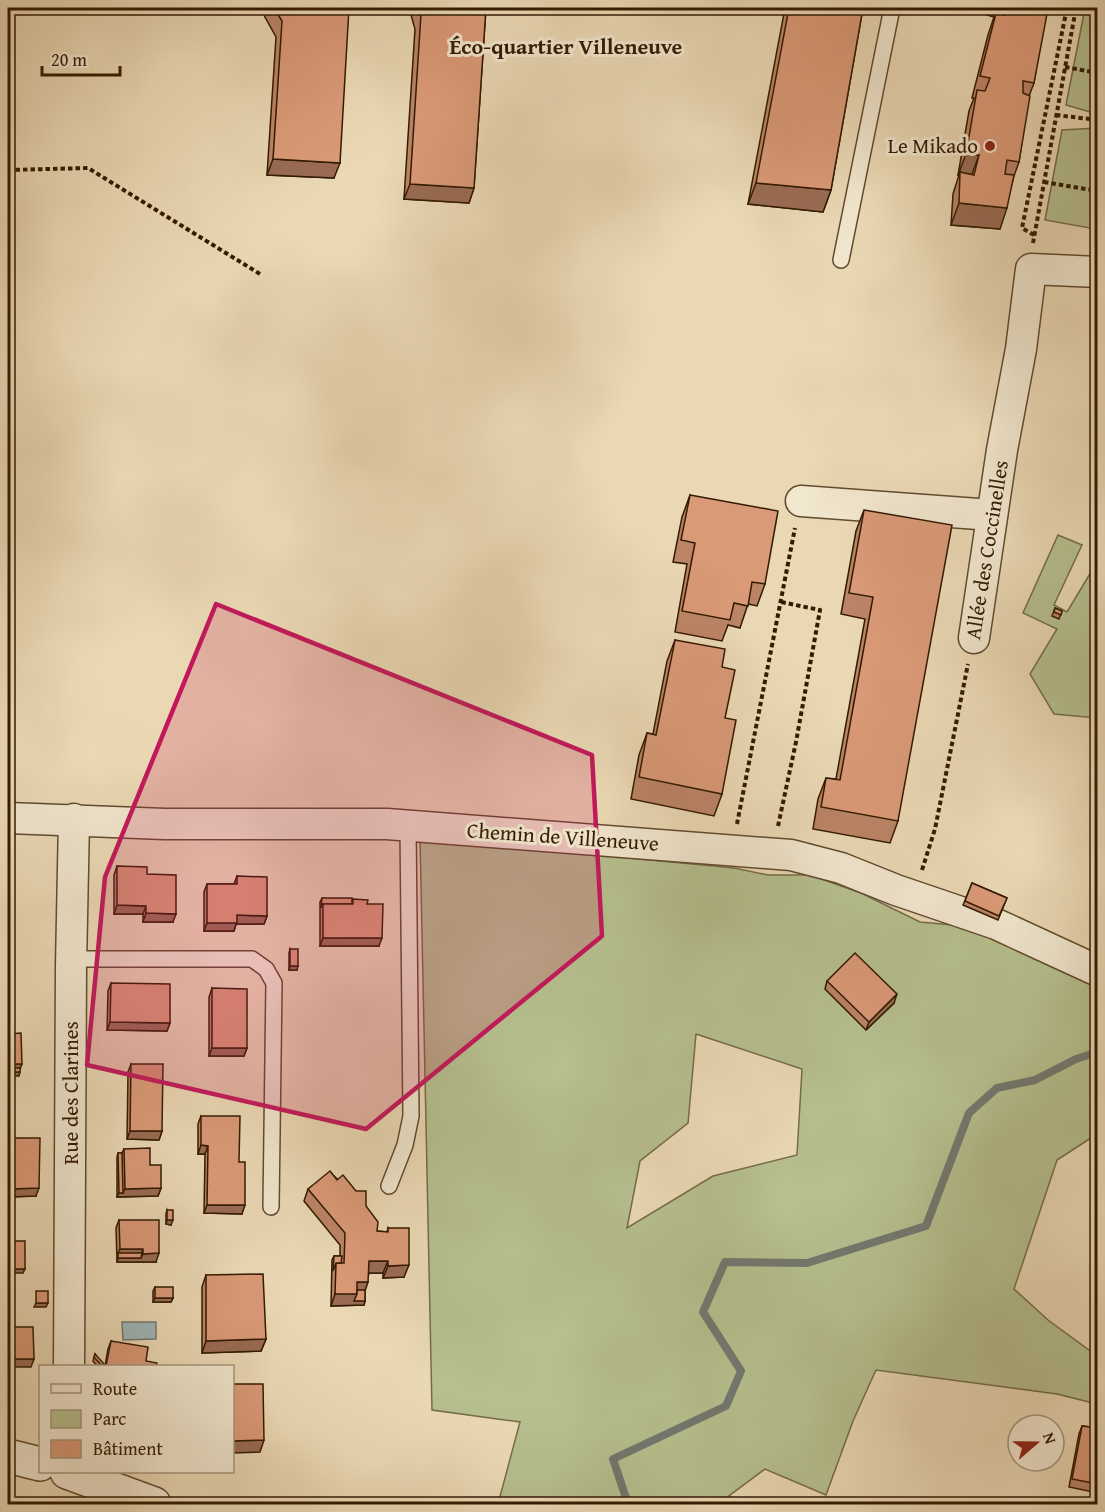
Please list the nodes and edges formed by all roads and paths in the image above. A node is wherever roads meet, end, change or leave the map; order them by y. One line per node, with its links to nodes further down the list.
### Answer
1 (892, 8): 11 (lane)
2 (1067, 8): 9 (path)
3 (1076, 8): 4 (path)
4 (1065, 67): 5 (path); 6 (path)
5 (1098, 73)
6 (1056, 115): 7 (path); 9 (path)
7 (1098, 120)
8 (8, 170): 13 (path)
9 (1044, 182): 10 (path)
10 (1098, 192)
11 (841, 260)
12 (1098, 272): 15 (street, Allée des Coccinelles)
13 (260, 274)
14 (801, 501): 15 (street); 16 (path)
15 (992, 515): 17 (street, Allée des Coccinelles)
16 (781, 602): 20 (path); 23 (path)
17 (974, 638): 25 (path, Allée des Coccinelles)
18 (8, 818): 19 (street, Chemin de Villeneuve)
19 (74, 819): 22 (street, Chemin de Villeneuve); 26 (street, Rue des Clarines)
20 (738, 819): 21 (path); 24 (path)
21 (748, 822)
22 (408, 826): 25 (street, Chemin de Villeneuve); 28 (lane)
23 (768, 826)
24 (736, 830)
25 (896, 890): 27 (street, Chemin de Villeneuve)
26 (71, 959): 29 (lane); 30 (street, Rue des Clarines)
27 (1098, 971)
28 (389, 1186)
29 (271, 1207)
30 (69, 1365)
31 (8, 1456): 32 (street)
32 (39, 1464)
33 (70, 1473): 34 (street)
34 (154, 1504)

